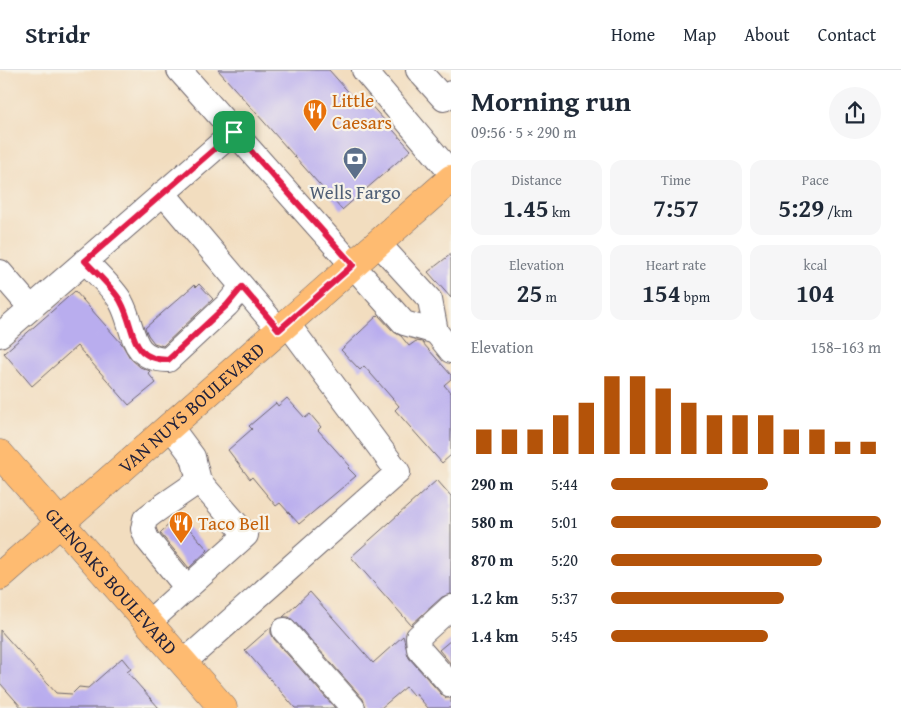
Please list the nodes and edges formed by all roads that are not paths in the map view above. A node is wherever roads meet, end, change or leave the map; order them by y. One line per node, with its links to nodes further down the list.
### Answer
1 (180, 70): 5 (lane)
2 (364, 70): 6 (lane)
3 (418, 70): 4 (lane)
4 (451, 93)
5 (234, 132): 8 (lane); 11 (lane)
6 (451, 173)
7 (451, 179): 9 (main road, VAN NUYS BOULEVARD)
8 (163, 193): 10 (lane); 13 (lane)
9 (378, 243): 11 (main road, VAN NUYS BOULEVARD); 16 (lane)
10 (85, 261): 13 (lane); 14 (lane)
11 (353, 265): 15 (main road, VAN NUYS BOULEVARD); 16 (lane)
12 (0, 272): 14 (lane)
13 (242, 287): 15 (lane)
14 (30, 308): 17 (lane)
15 (283, 327): 19 (main road, VAN NUYS BOULEVARD); 28 (lane)
16 (436, 332): 18 (lane)
17 (0, 335)
18 (451, 351)
19 (170, 426): 21 (lane); 22 (main road, VAN NUYS BOULEVARD)
20 (3, 464): 22 (main road, GLENOAKS BOULEVARD)
21 (199, 481): 24 (lane); 24 (lane)
22 (60, 522): 23 (main road, VAN NUYS BOULEVARD); 26 (main road, GLENOAKS BOULEVARD)
23 (1, 573)
24 (187, 588): 26 (lane)
25 (451, 607): 29 (lane)
26 (148, 623): 28 (main road, GLENOAKS BOULEVARD)
27 (284, 630): 31 (lane)
28 (183, 663): 30 (main road, GLENOAKS BOULEVARD)
29 (451, 685)
30 (223, 708)
31 (353, 708)

